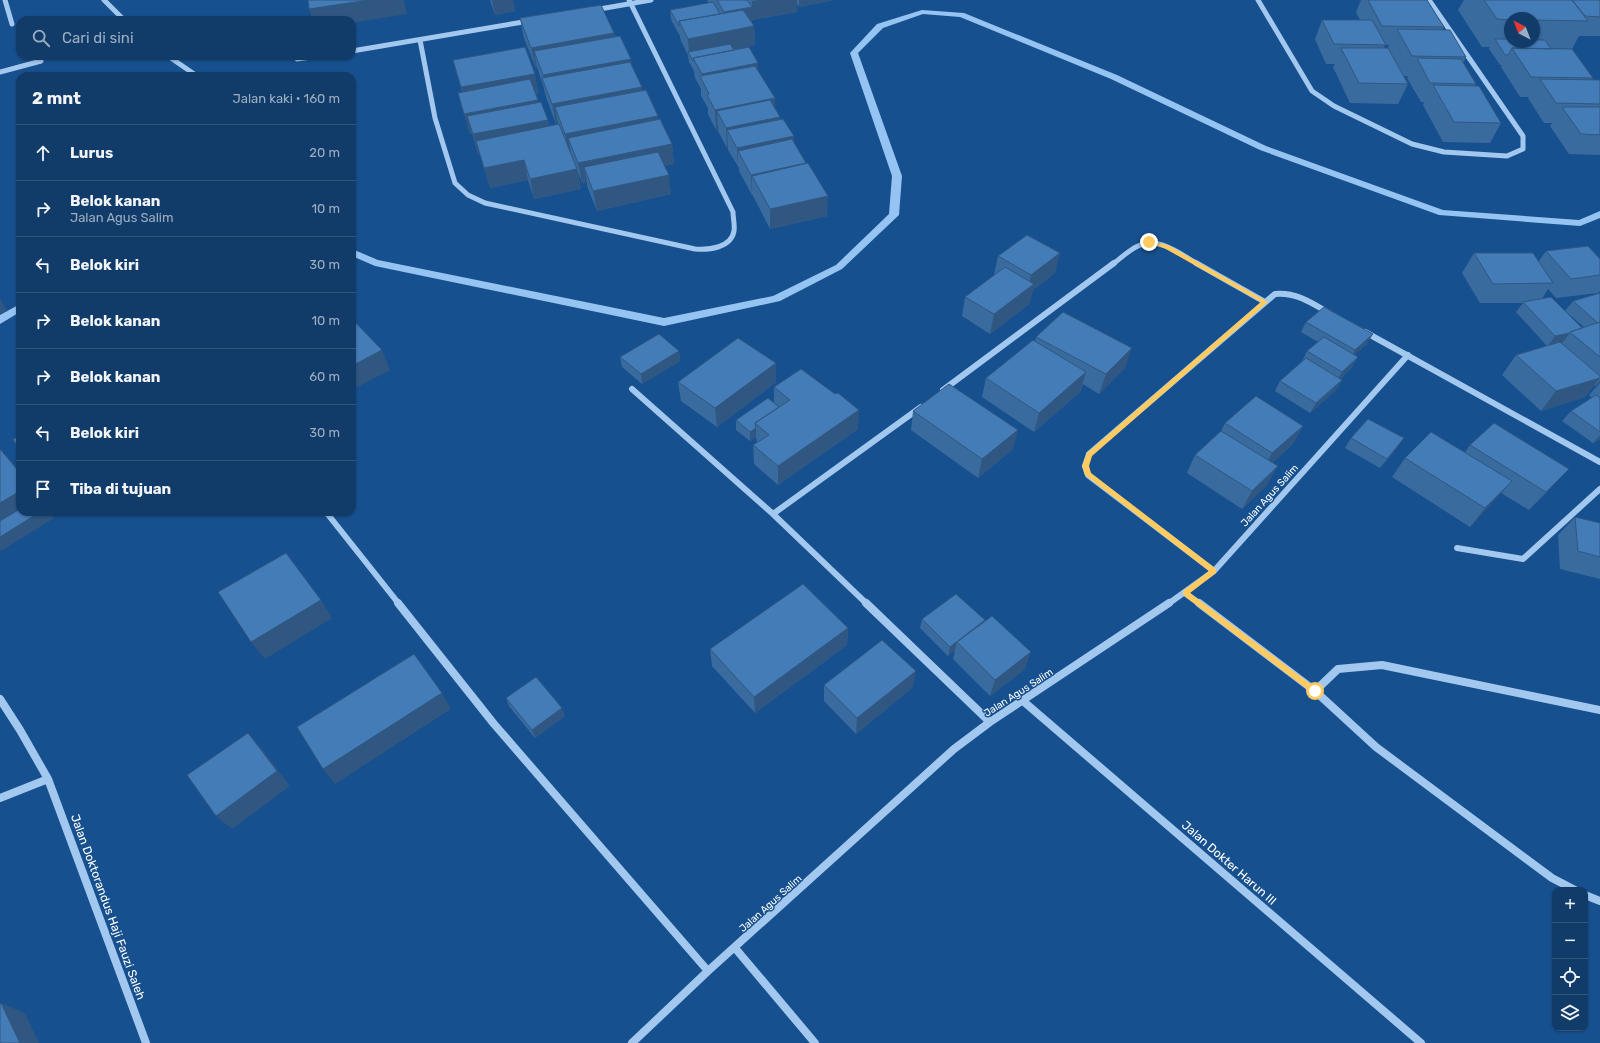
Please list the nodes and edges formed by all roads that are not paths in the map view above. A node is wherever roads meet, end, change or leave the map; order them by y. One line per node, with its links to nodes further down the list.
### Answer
1 (5, 0): 10 (street)
2 (104, 0): 8 (street)
3 (651, 0): 6 (street)
4 (1258, 0): 5 (street)
5 (1429, 0)
6 (630, 2): 7 (street); 11 (street)
7 (592, 10)
8 (120, 16)
9 (537, 20): 11 (street)
10 (12, 24)
11 (420, 40): 12 (street)
12 (356, 50)
13 (174, 60): 16 (street)
14 (41, 61): 15 (street)
15 (0, 72)
16 (191, 72)
17 (1265, 302): 18 (street); 22 (street); 29 (street)
18 (1333, 315)
19 (1360, 330): 20 (street)
20 (1408, 355): 24 (street); 29 (street, Jalan Agus Salim)
21 (632, 389): 26 (street)
22 (938, 394)
23 (925, 404): 26 (street)
24 (1600, 462)
25 (1600, 489): 28 (street)
26 (773, 514): 35 (street)
27 (329, 516): 42 (street)
28 (1457, 548)
29 (1214, 571): 30 (street, Jalan Agus Salim)
30 (1185, 593): 31 (street); 33 (street, Jalan Agus Salim)
31 (1315, 691): 34 (street); 38 (street)
32 (0, 699): 36 (street, Jalan Doktorandus Haji Fauzi Saleh)
33 (1023, 701): 35 (street, Jalan Agus Salim); 46 (street, Jalan Dokter Harun III)
34 (1600, 710)
35 (990, 722): 41 (street, Jalan Agus Salim)
36 (48, 778): 37 (street); 43 (street, Jalan Doktorandus Haji Fauzi Saleh)
37 (0, 798)
38 (1569, 887)
39 (1588, 896): 40 (street)
40 (1600, 901)
41 (734, 948): 42 (street, Jalan Agus Salim); 45 (street)
42 (708, 971): 44 (street, Jalan Agus Salim)
43 (146, 1043)
44 (632, 1043)
45 (815, 1043)
46 (1421, 1043)

